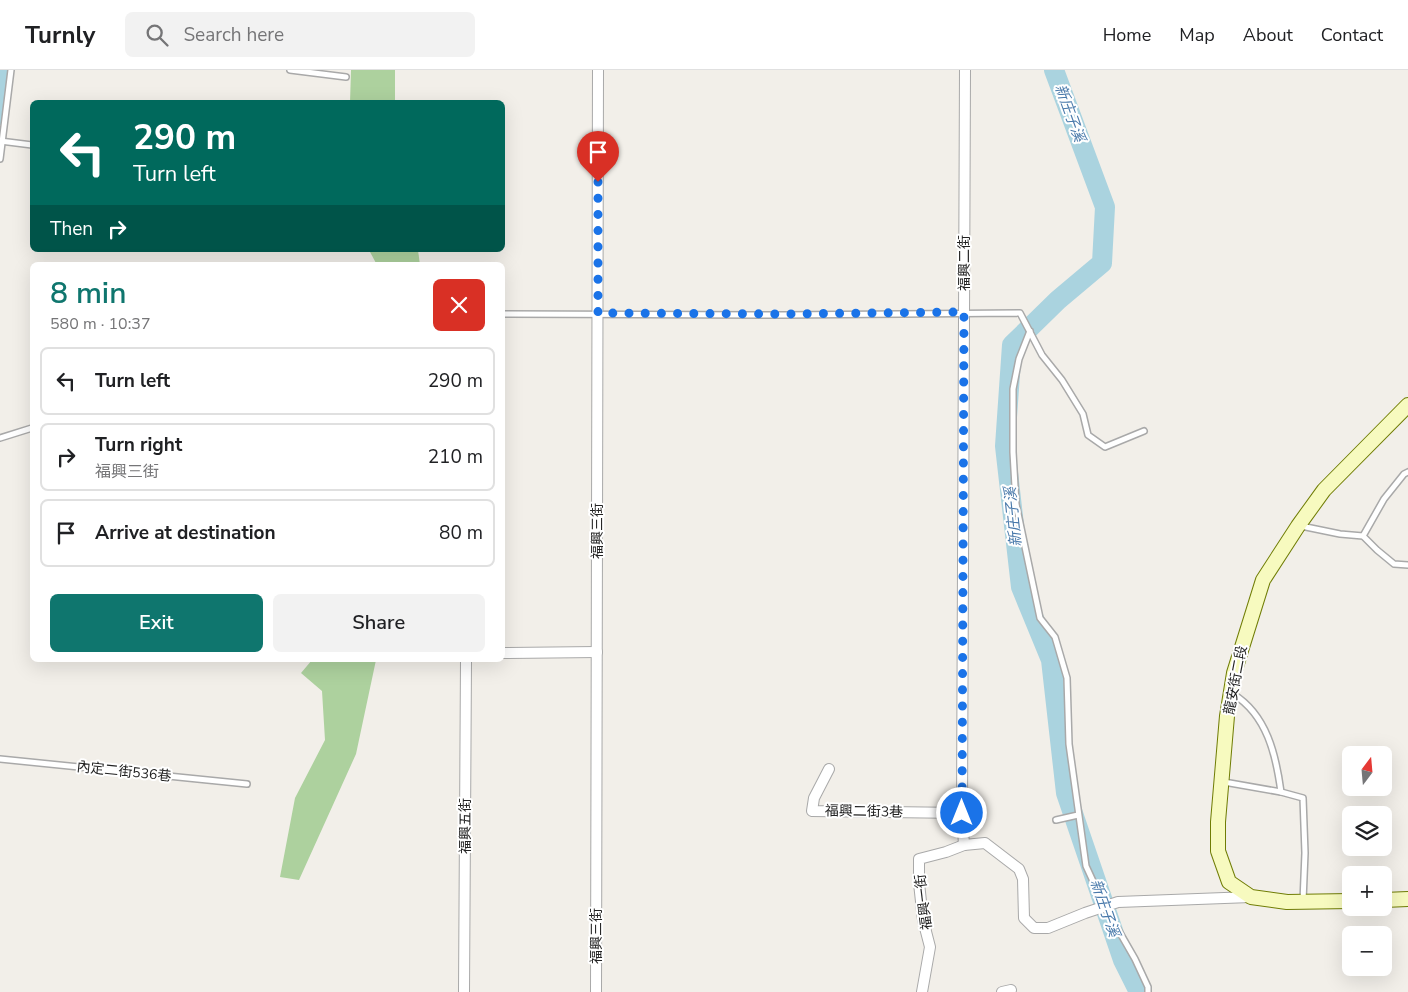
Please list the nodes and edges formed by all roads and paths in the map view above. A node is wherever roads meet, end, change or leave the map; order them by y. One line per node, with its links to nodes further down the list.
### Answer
1 (10, 70): 6 (lane)
2 (290, 70): 5 (lane)
3 (598, 70): 10 (street, 福興三街)
4 (965, 70): 9 (street, 福興二街)
5 (346, 77)
6 (1, 141): 7 (lane); 8 (lane)
7 (30, 145)
8 (0, 159)
9 (964, 312): 10 (lane); 12 (lane); 30 (street, 福興二街)
10 (598, 313): 11 (lane); 21 (street, 福興三街)
11 (505, 314)
12 (1030, 331): 15 (lane); 31 (lane)
13 (1408, 405): 18 (street, 龍安街二段)
14 (30, 429): 16 (lane)
15 (1144, 431)
16 (0, 438)
17 (1408, 472): 19 (lane)
18 (1298, 526): 19 (lane); 24 (street, 龍安街二段)
19 (1363, 536): 20 (lane)
20 (1408, 564)
21 (597, 652): 22 (street); 41 (street, 福興三街)
22 (505, 653)
23 (466, 662): 40 (street, 福興五街)
24 (1231, 692): 27 (street, 龍安街二段); 29 (lane)
25 (0, 759): 28 (lane, 內定二街536巷)
26 (829, 769): 30 (street, 福興二街3巷)
27 (1221, 782): 29 (lane); 34 (street, 龍安街二段)
28 (247, 784)
29 (1281, 792): 38 (lane)
30 (962, 813): 33 (street, 福興二街)
31 (1078, 815): 32 (lane); 39 (lane)
32 (1056, 820)
33 (964, 845): 39 (street, 福興一街); 42 (street, 福興一街)
34 (1251, 897): 38 (street, 龍安街二段); 39 (street)
35 (1392, 900): 36 (street)
36 (1408, 900)
37 (1342, 901): 38 (street, 龍安街二段)
38 (1303, 902)
39 (1102, 907): 43 (lane)
40 (464, 992)
41 (596, 992)
42 (922, 992)
43 (1148, 992)

